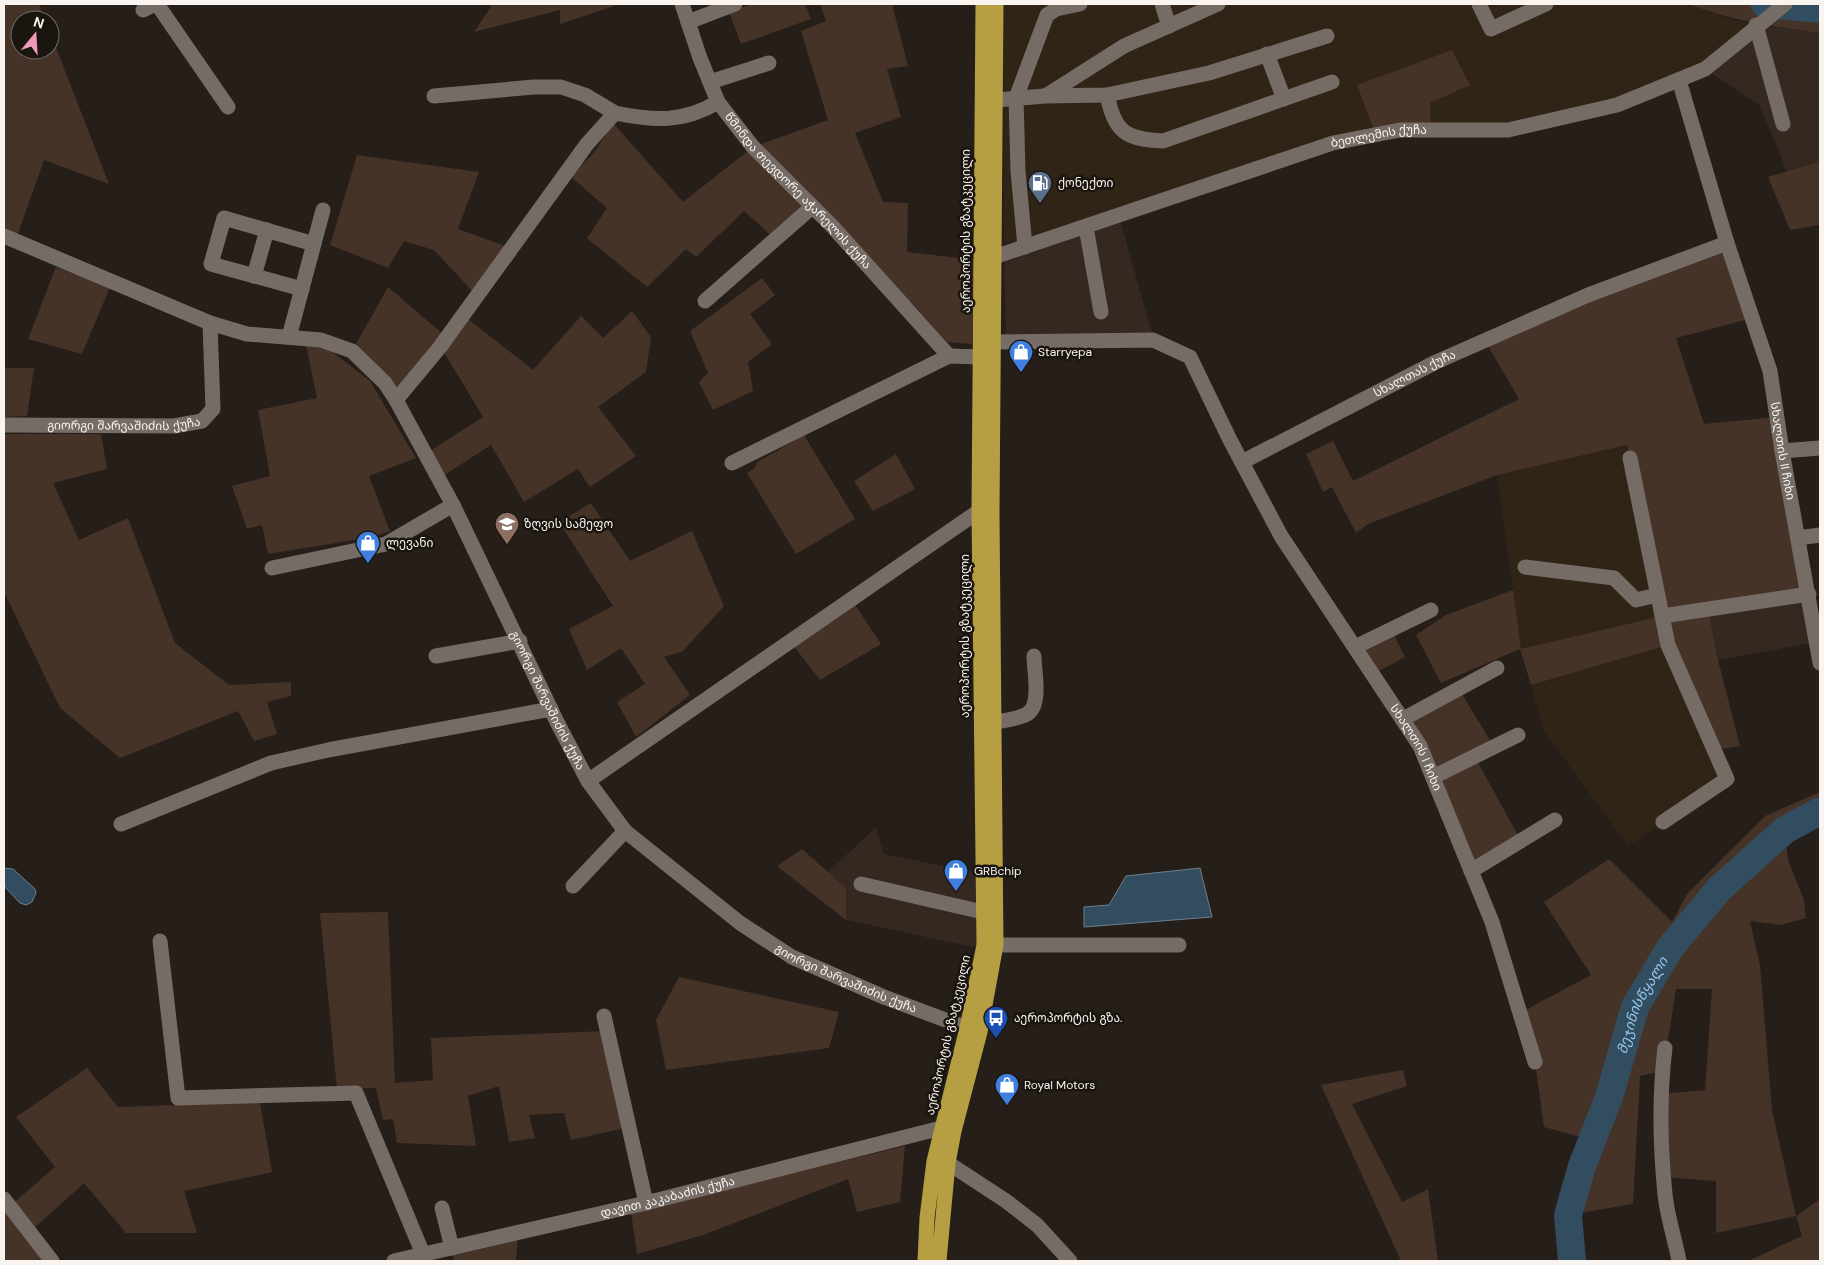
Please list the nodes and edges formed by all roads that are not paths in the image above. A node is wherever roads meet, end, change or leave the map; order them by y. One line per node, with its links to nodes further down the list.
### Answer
1 (682, 4): 12 (street, წმინდა თევდორე აჭარელის ქუჩა)
2 (735, 4): 12 (street)
3 (983, 4): 48 (highway, აეროპორტის გზატკეცილი)
4 (996, 4): 26 (highway)
5 (1080, 4): 24 (street)
6 (1162, 4): 14 (street)
7 (1218, 4): 14 (street)
8 (1479, 4): 9 (street)
9 (1546, 4)
10 (1785, 4): 13 (street, ბეთლემის ქუჩა)
11 (152, 6): 28 (street)
12 (688, 22): 19 (street, წმინდა თევდორე აჭარელის ქუჩა)
13 (1756, 25): 18 (street, ბეთლემის ქუჩა); 30 (street)
14 (1169, 26): 23 (street)
15 (1327, 36): 16 (street)
16 (1267, 54): 21 (street); 25 (street)
17 (769, 63): 19 (street)
18 (1678, 80): 33 (street, ბეთლემის ქუჩა); 36 (street)
19 (710, 82): 27 (street, წმინდა თევდორე აჭარელის ქუჩა)
20 (1332, 82): 25 (street)
21 (1107, 94): 23 (street); 25 (street)
22 (434, 96): 29 (street)
23 (1045, 96): 24 (street)
24 (1016, 98): 26 (street); 38 (street)
25 (1284, 99)
26 (996, 100): 39 (highway)
27 (718, 102): 29 (street); 31 (street, წმინდა თევდორე აჭარელის ქუჩა)
28 (228, 107)
29 (615, 112): 49 (street)
30 (1783, 124)
31 (812, 207): 42 (street); 47 (street, წმინდა თევდორე აჭარელის ქუჩა)
32 (323, 210): 37 (street)
33 (1086, 227): 38 (street, ბეთლემის ქუჩა); 43 (street)
34 (267, 230): 37 (street); 40 (street); 40 (street)
35 (4, 236): 44 (street, გიორგი შარვაშიძის ქუჩა)
36 (1727, 243): 52 (street, სხალთის II ჩიხი); 54 (street, სხალთას ქუჩა)
37 (314, 244): 41 (street)
38 (1025, 247): 39 (street, ბეთლემის ქუჩა)
39 (994, 257): 46 (highway)
40 (254, 276): 41 (street)
41 (302, 289): 45 (street)
42 (705, 302)
43 (1101, 312)
44 (210, 323): 45 (street, გიორგი შარვაშიძის ქუჩა); 50 (street, გიორგი შარვაშიძის ქუჩა)
45 (289, 337): 49 (street, გიორგი შარვაშიძის ქუჩა)
46 (994, 342): 54 (street); 75 (highway)
47 (949, 356): 48 (street); 55 (street)
48 (980, 358): 57 (highway, აეროპორტის გზატკეცილი)
49 (396, 400): 56 (street, გიორგი შარვაშიძის ქუჩა)
50 (4, 425)
51 (1820, 448): 52 (street)
52 (1782, 451): 59 (street, სხალთის II ჩიხი)
53 (1630, 458): 63 (street)
54 (1242, 462): 68 (street, სხალთის I ჩიხი)
55 (732, 463)
56 (453, 505): 61 (street); 66 (street, გიორგი შარვაშიძის ქუჩა)
57 (980, 511): 78 (street); 86 (highway, აეროპორტის გზატკეცილი)
58 (1820, 535): 59 (street)
59 (1798, 538): 62 (street, სხალთის II ჩიხი)
60 (1524, 567): 63 (street)
61 (272, 568)
62 (1809, 594): 65 (street); 67 (street, სხალთის II ჩიხი)
63 (1658, 595): 65 (street)
64 (1431, 610): 68 (street)
65 (1662, 616): 80 (street)
66 (520, 640): 69 (street); 73 (street, გიორგი შარვაშიძის ქუჩა)
67 (1819, 641): 71 (street, სხალთის II ჩიხი)
68 (1355, 647): 74 (street, სხალთის I ჩიხი)
69 (436, 656)
70 (1034, 656): 75 (street)
71 (1820, 663)
72 (1497, 668): 74 (street)
73 (551, 709): 78 (street, გიორგი შარვაშიძის ქუჩა); 81 (street)
74 (1402, 719): 77 (street, სხალთის I ჩიხი)
75 (996, 722): 88 (highway)
76 (1518, 735): 77 (street)
77 (1433, 777): 83 (street, სხალთის I ჩიხი)
78 (588, 781): 82 (street, გიორგი შარვაშიძის ქუჩა)
79 (1555, 820): 83 (street)
80 (1663, 822)
81 (120, 824)
82 (625, 831): 85 (street); 91 (street, გიორგი შარვაშიძის ქუჩა)
83 (1471, 871): 93 (street, სხალთის I ჩიხი)
84 (861, 884): 86 (street)
85 (573, 886)
86 (983, 912): 91 (highway, აეროპორტის გზატკეცილი)
87 (160, 941): 100 (street)
88 (996, 945): 89 (street); 95 (highway)
89 (1179, 945)
90 (604, 1016): 97 (street)
91 (967, 1028): 94 (highway, აეროპორტის გზატკეცილი)
92 (1665, 1048): 106 (street)
93 (1535, 1062)
94 (941, 1128): 97 (street, დავით კაკაბაძის ქუჩა); 103 (highway, აეროპორტის გზატკეცილი)
95 (948, 1163): 104 (highway); 105 (street)
96 (4, 1198): 101 (street)
97 (646, 1202): 99 (street, დავით კაკაბაძის ქუჩა)
98 (442, 1208): 99 (street)
99 (452, 1248): 100 (street, დავით კაკაბაძის ქუჩა)
100 (423, 1254): 102 (street, დავით კაკაბაძის ქუჩა)
101 (52, 1261)
102 (394, 1261)
103 (925, 1261)
104 (939, 1261)
105 (1070, 1261)
106 (1679, 1261)

